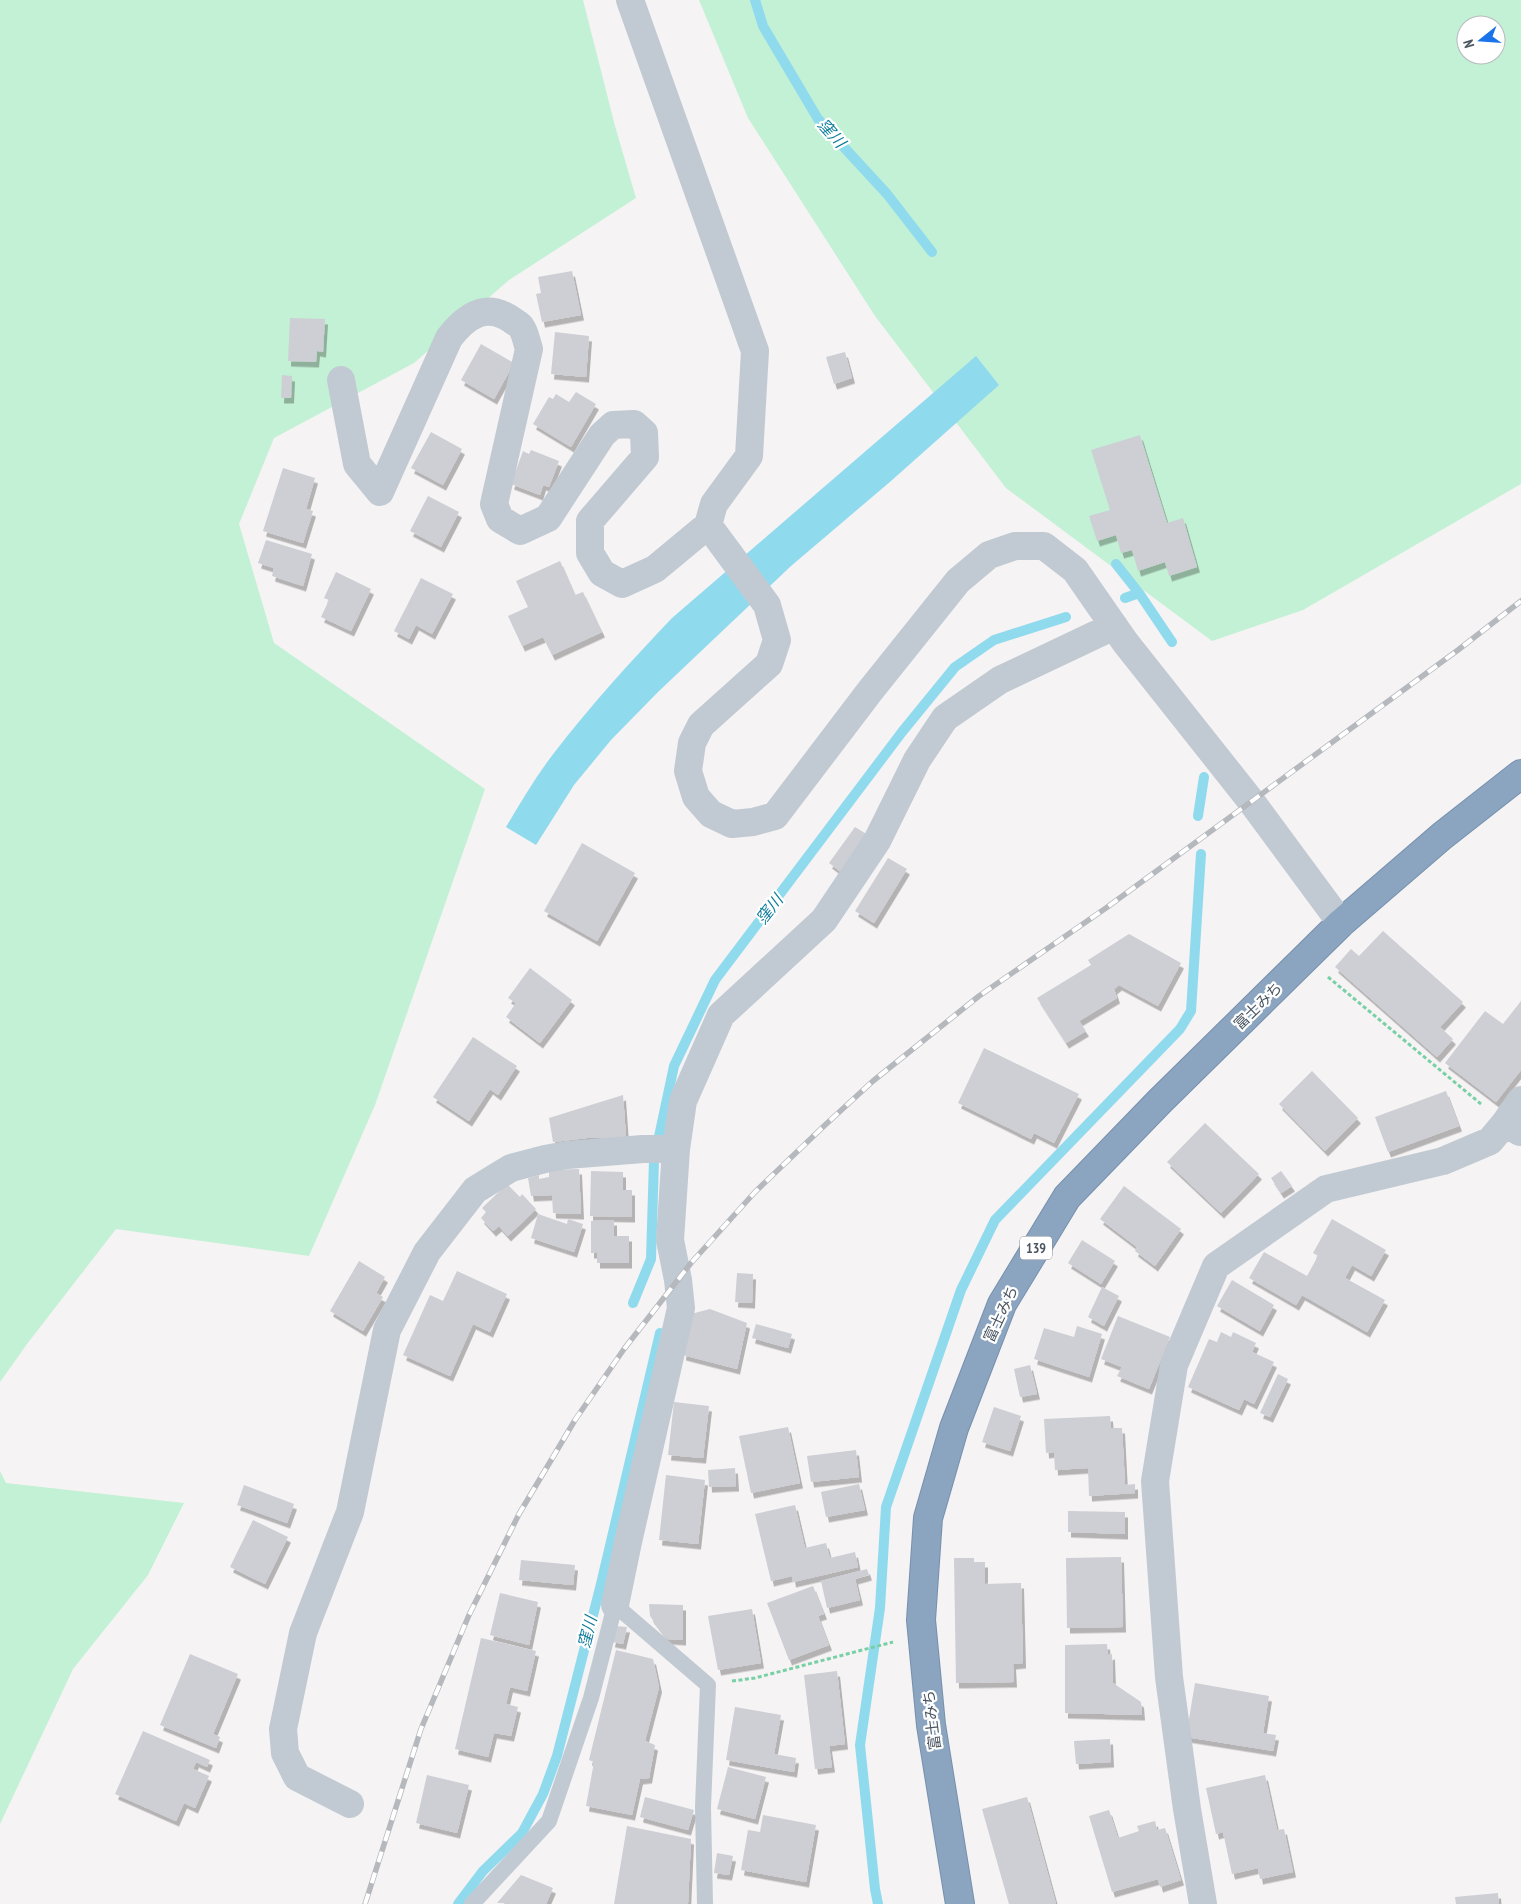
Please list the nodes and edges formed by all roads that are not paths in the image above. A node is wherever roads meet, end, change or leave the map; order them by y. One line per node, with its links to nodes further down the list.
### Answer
1 (630, 0): 3 (street)
2 (341, 380): 3 (street)
3 (708, 525): 4 (street)
4 (1114, 626): 6 (street); 9 (street)
5 (1521, 774): 6 (highway, 富士みち / 139)
6 (1342, 923): 14 (highway, 富士みち / 139)
7 (1521, 1100): 8 (street)
8 (1513, 1128): 15 (street)
9 (662, 1149): 10 (street); 11 (street)
10 (615, 1605): 12 (lane); 13 (lane)
11 (350, 1804)
12 (472, 1904)
13 (705, 1904)
14 (960, 1904)
15 (1203, 1904)

